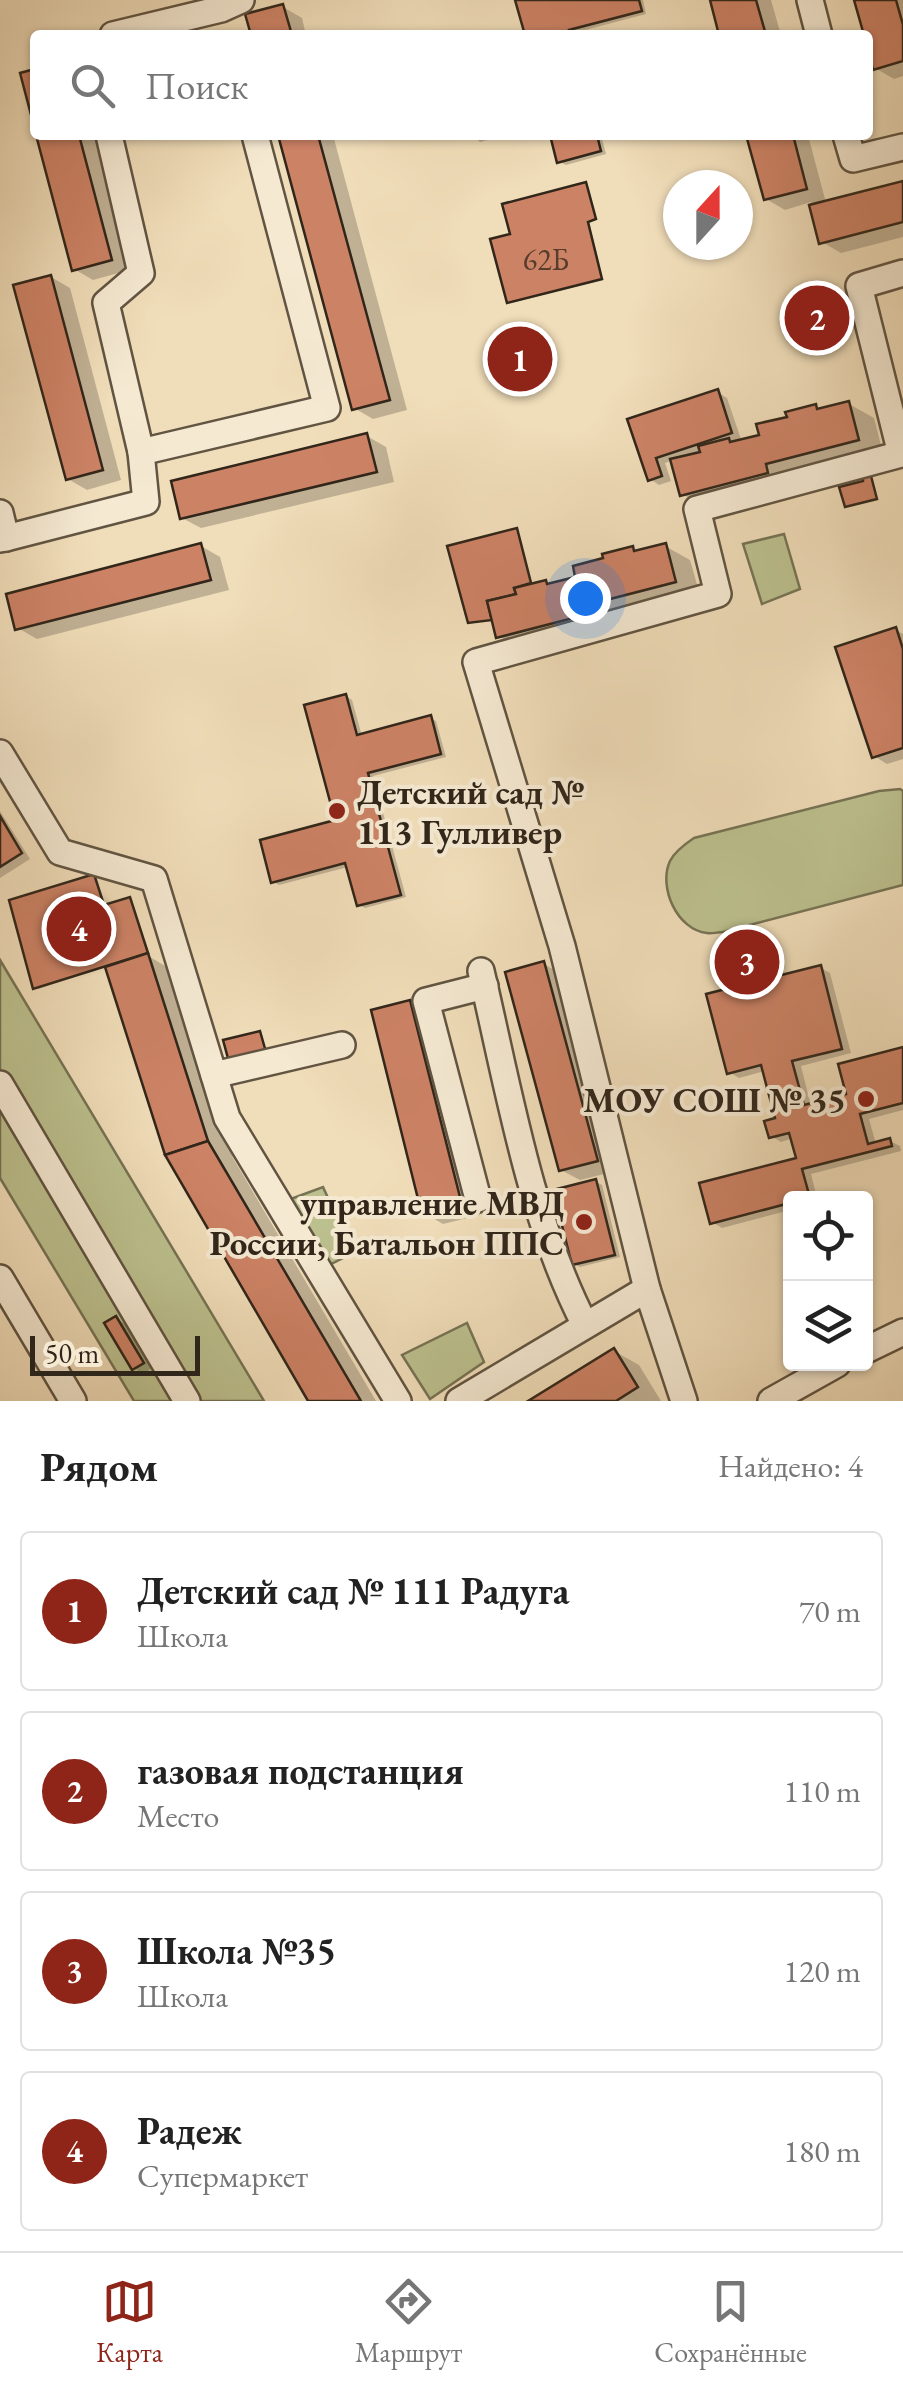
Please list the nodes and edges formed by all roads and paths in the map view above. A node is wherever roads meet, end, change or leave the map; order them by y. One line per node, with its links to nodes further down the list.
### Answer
1 (810, 0): 5 (street)
2 (231, 4): 3 (street); 4 (street)
3 (132, 30)
4 (228, 30)
5 (818, 30)
6 (110, 140): 11 (street)
7 (255, 140): 11 (street)
8 (847, 140): 9 (street)
9 (903, 146)
10 (903, 273): 12 (street)
11 (141, 452): 13 (street)
12 (902, 457): 20 (street)
13 (2, 530)
14 (0, 754): 16 (street)
15 (342, 1045): 16 (street)
16 (214, 1074): 27 (street)
17 (0, 1084): 26 (street)
18 (478, 1199): 21 (street)
19 (0, 1278): 25 (street)
20 (647, 1289): 21 (street); 29 (street)
21 (585, 1326): 28 (street)
22 (903, 1332): 23 (street)
23 (873, 1347)
24 (825, 1371): 30 (street)
25 (73, 1401)
26 (187, 1401)
27 (398, 1401)
28 (458, 1401)
29 (684, 1401)
30 (771, 1401)

